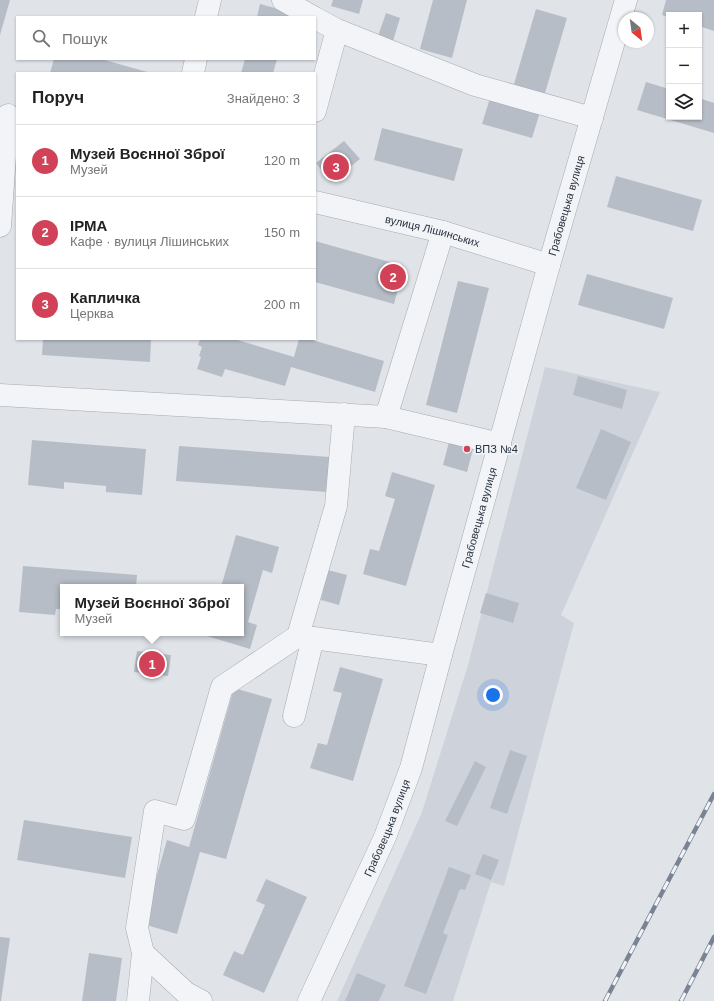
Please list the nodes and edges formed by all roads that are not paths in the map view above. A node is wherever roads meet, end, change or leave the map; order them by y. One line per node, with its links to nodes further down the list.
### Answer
1 (210, 0): 4 (street)
2 (283, 0): 5 (street)
3 (626, 0): 12 (street, Грабовецька вулиця)
4 (206, 16)
5 (311, 16)
6 (316, 19): 7 (street)
7 (337, 30): 10 (street); 12 (street)
8 (196, 60): 9 (street)
9 (193, 72)
10 (316, 107)
11 (8, 116): 14 (street)
12 (592, 118): 16 (street, Грабовецька вулиця)
13 (316, 202): 15 (street, вулиця Лішинських)
14 (0, 226)
15 (443, 232): 16 (street, вулиця Лішинських); 19 (street)
16 (549, 265): 20 (street, Грабовецька вулиця)
17 (0, 394): 18 (street)
18 (344, 414): 19 (street); 21 (street)
19 (386, 417): 20 (street)
20 (500, 444): 22 (street, Грабовецька вулиця)
21 (306, 637): 22 (street); 23 (street); 24 (street)
22 (441, 656): 27 (street, Грабовецька вулиця)
23 (294, 716)
24 (143, 953): 25 (street); 26 (street)
25 (138, 1001)
26 (201, 1001)
27 (309, 1001)

